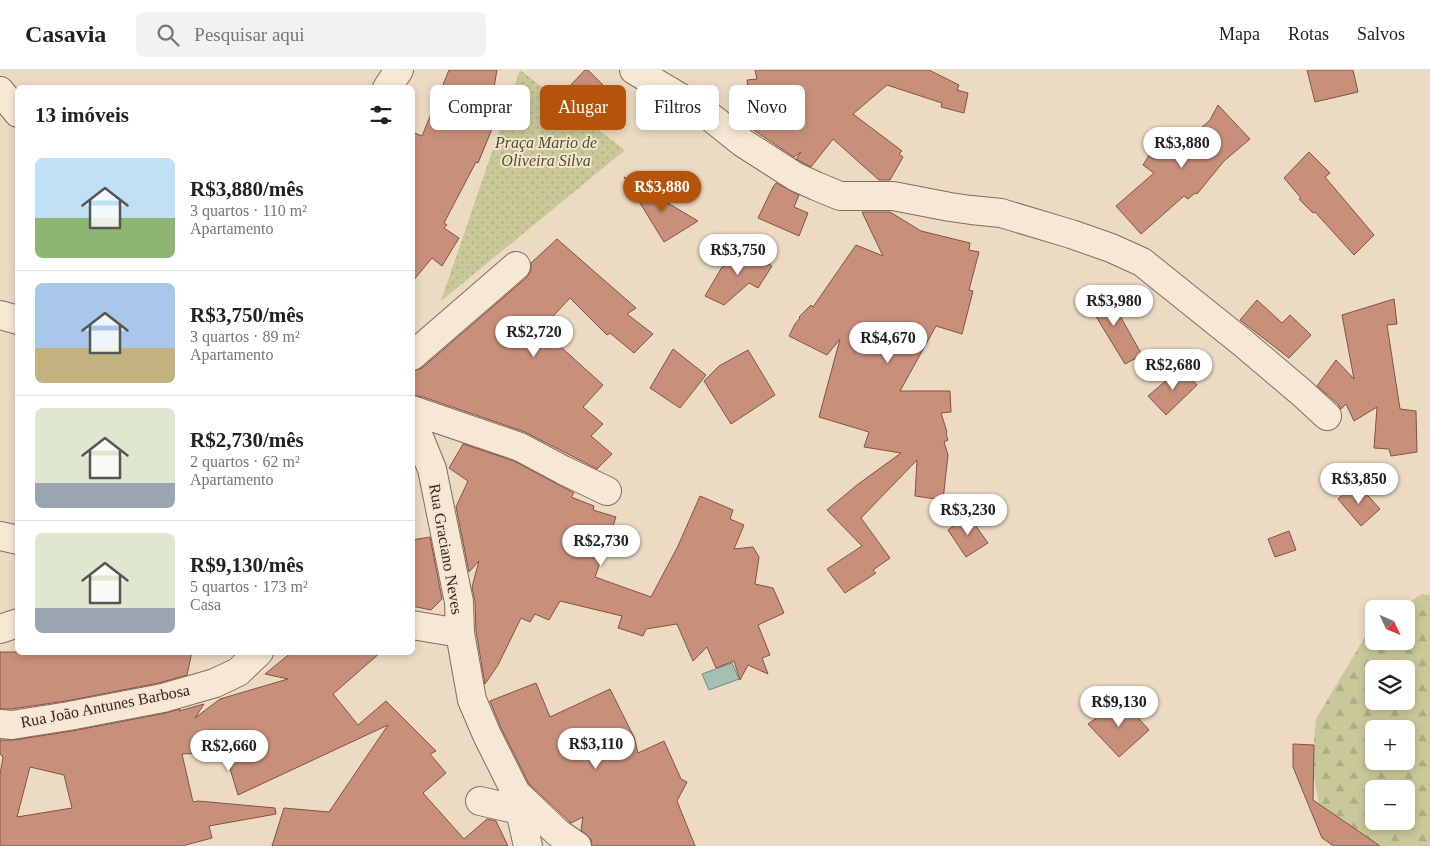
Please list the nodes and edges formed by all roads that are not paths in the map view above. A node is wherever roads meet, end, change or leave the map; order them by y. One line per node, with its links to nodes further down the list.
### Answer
1 (399, 70): 3 (street)
2 (634, 70): 11 (street)
3 (389, 85)
4 (0, 91): 5 (street)
5 (15, 109)
6 (516, 266): 9 (street)
7 (0, 315): 8 (street)
8 (15, 319)
9 (415, 353)
10 (415, 411): 13 (street)
11 (1326, 416)
12 (415, 427): 19 (street, Rua Graciano Neves)
13 (607, 491)
14 (0, 536): 15 (street)
15 (15, 539)
16 (15, 624): 18 (street)
17 (415, 625): 19 (street, Rua Graciano Neves)
18 (0, 629)
19 (460, 634): 23 (street)
20 (256, 655): 21 (street, Rua João Antunes Barbosa)
21 (0, 724)
22 (480, 801): 23 (street)
23 (517, 801): 24 (street); 25 (street)
24 (528, 846)
25 (577, 846)

